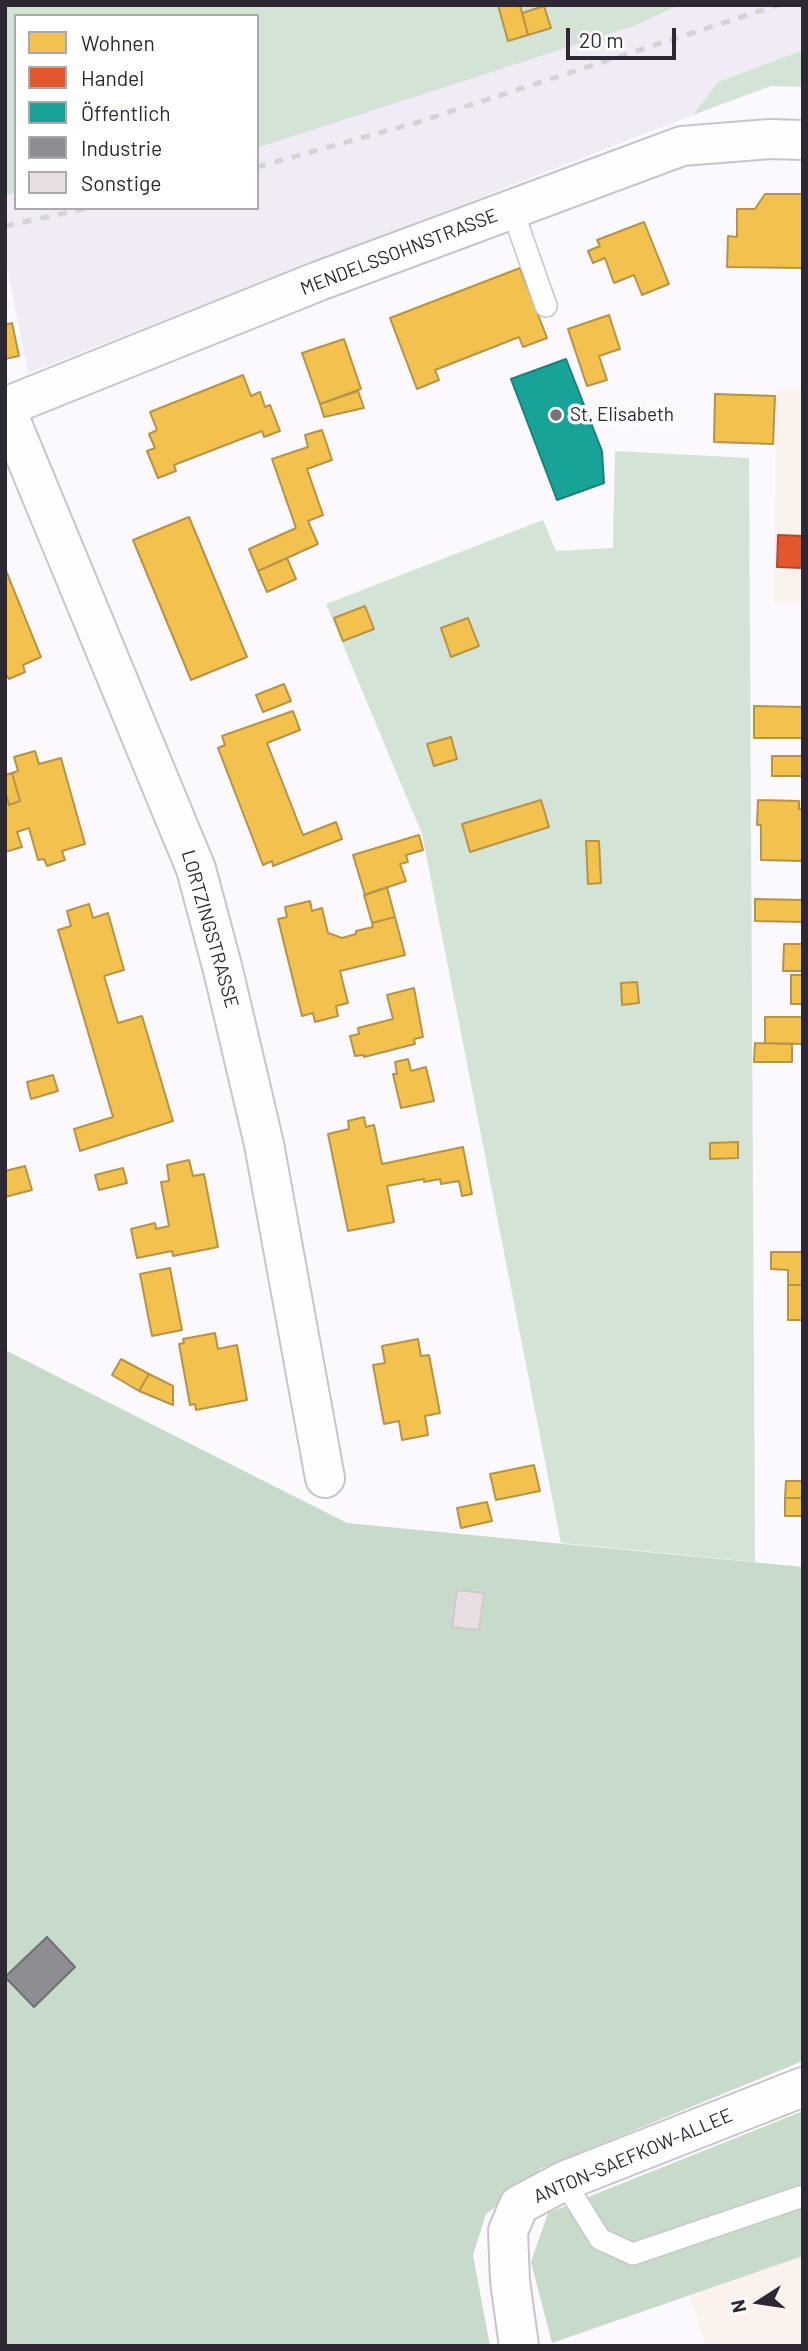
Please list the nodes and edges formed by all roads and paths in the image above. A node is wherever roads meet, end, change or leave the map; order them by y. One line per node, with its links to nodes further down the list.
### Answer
1 (803, 140): 2 (street, MENDELSSOHNSTRASSE)
2 (512, 209): 3 (lane); 4 (street, MENDELSSOHNSTRASSE)
3 (546, 306)
4 (5, 407): 5 (street, LORTZINGSTRASSE)
5 (325, 1478)
6 (803, 2087): 7 (street, ANTON-SAEFKOW-ALLEE)
7 (564, 2181): 8 (lane); 9 (street, ANTON-SAEFKOW-ALLEE)
8 (803, 2196)
9 (519, 2346)

